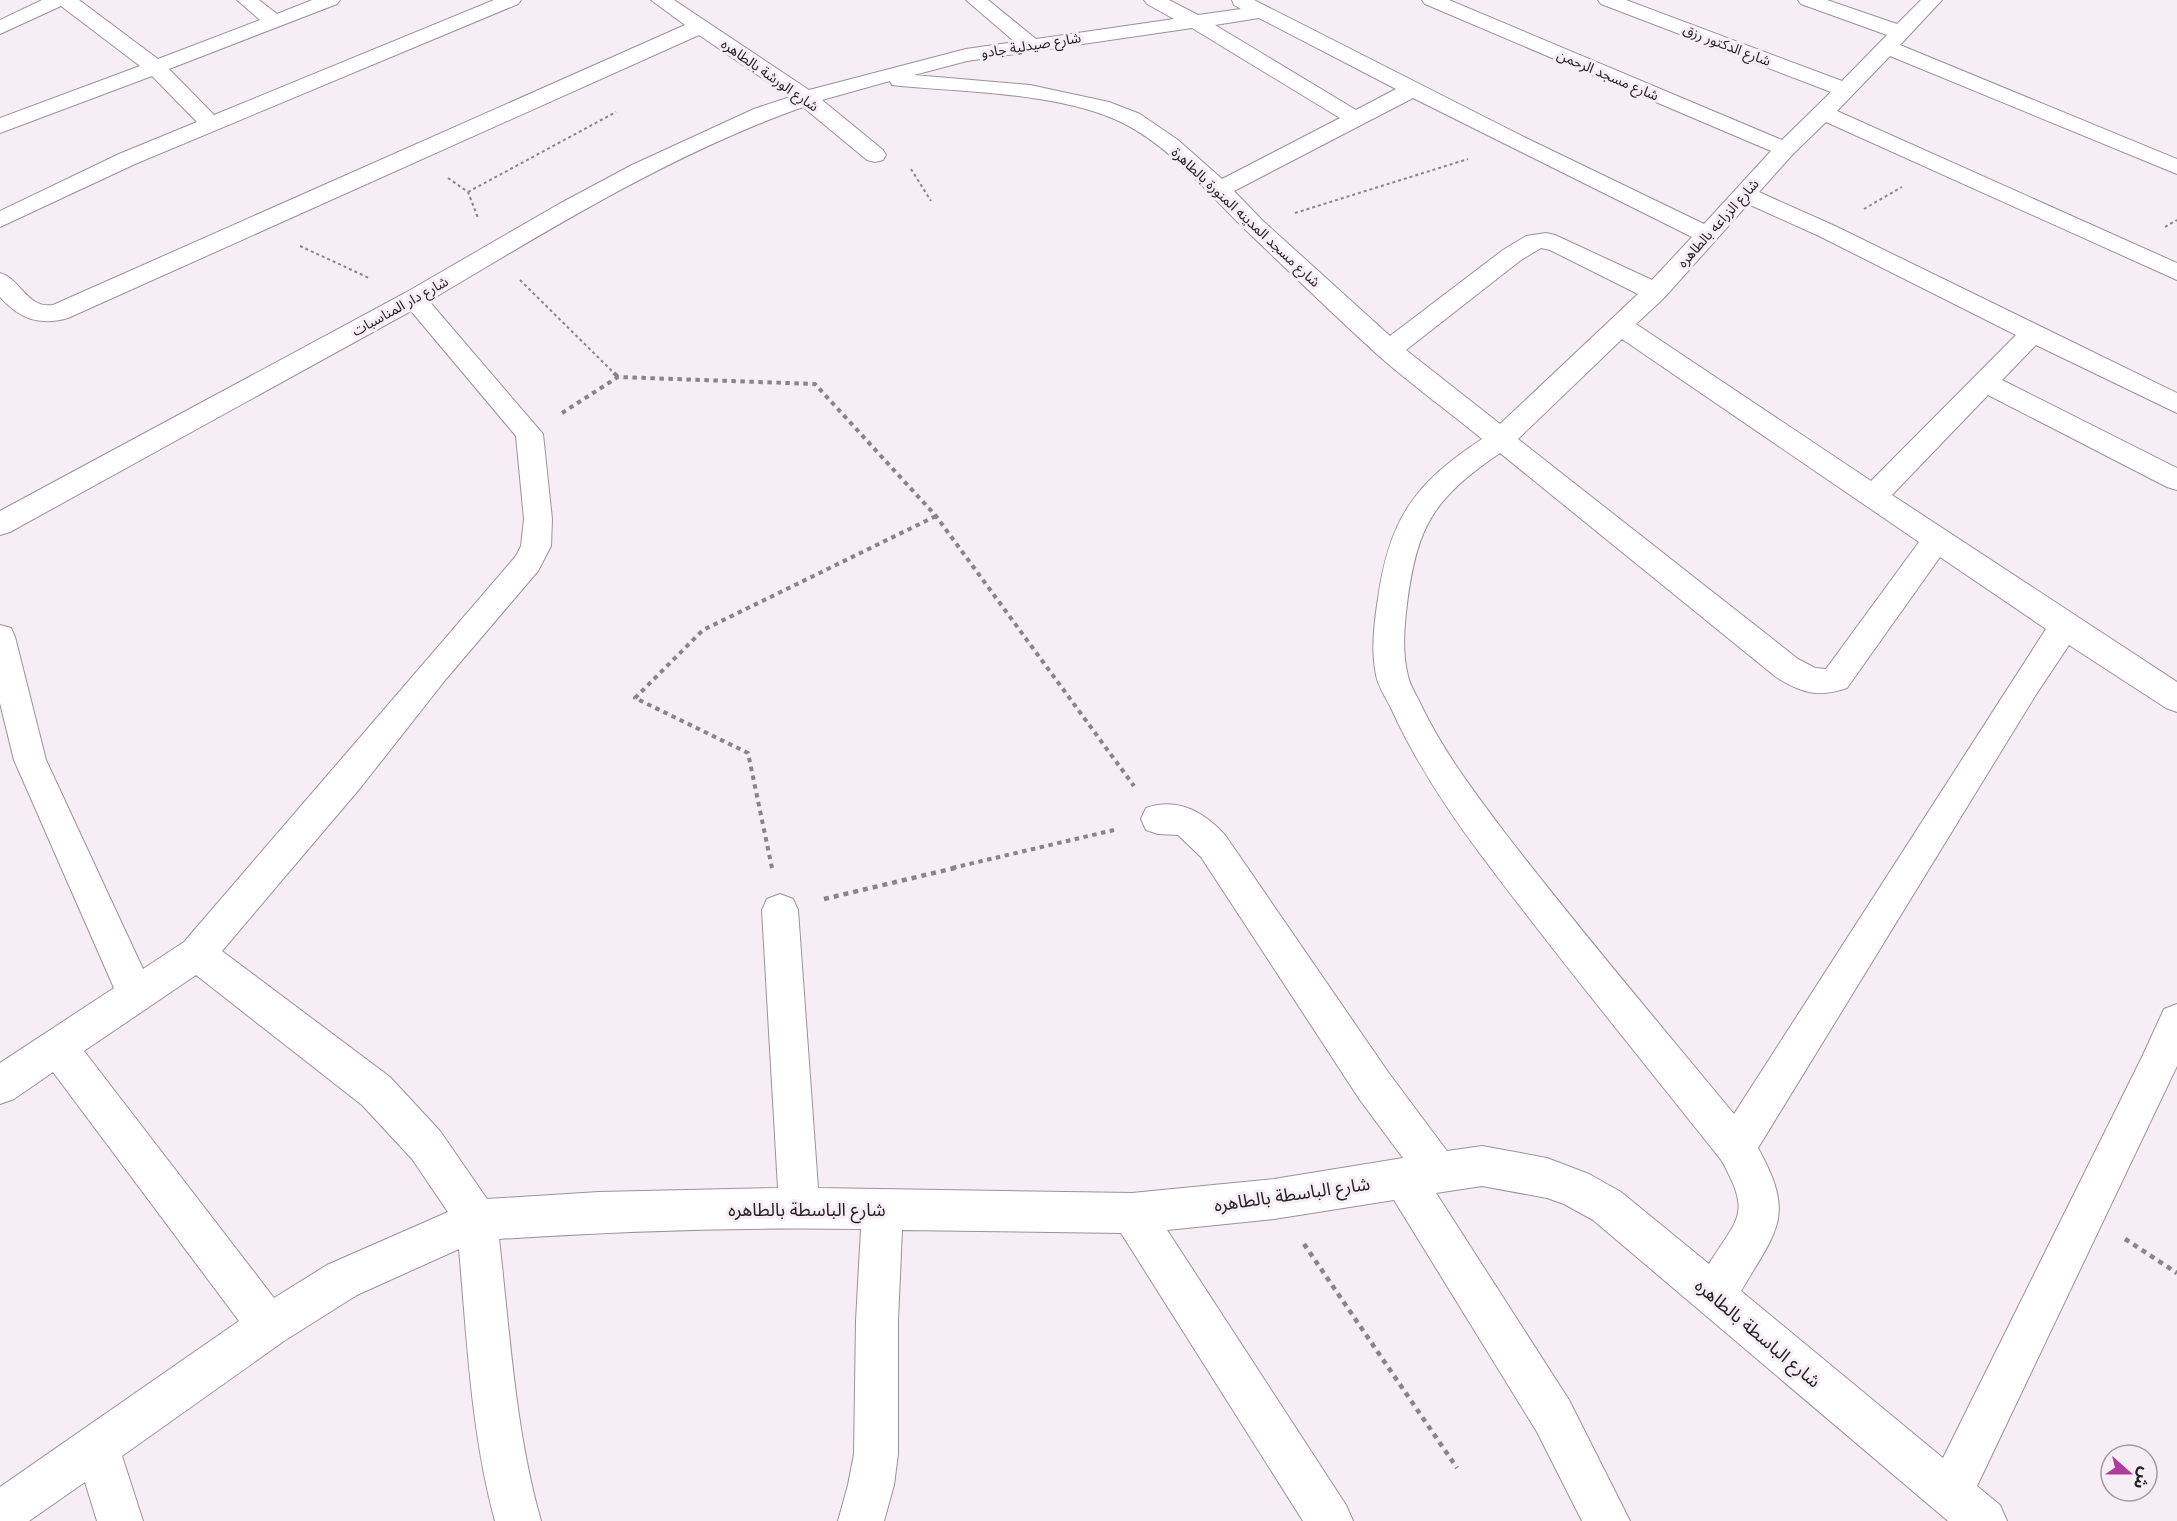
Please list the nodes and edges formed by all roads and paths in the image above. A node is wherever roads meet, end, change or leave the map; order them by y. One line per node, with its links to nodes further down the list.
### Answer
1 (58, 0): 18 (street)
2 (66, 0): 21 (street)
3 (247, 0): 16 (street)
4 (330, 0): 16 (street)
5 (511, 0): 29 (street)
6 (661, 0): 17 (street, شارع الورشة بالطاهره)
7 (976, 0): 20 (street)
8 (1154, 0): 15 (street)
9 (1239, 0): 14 (street)
10 (1432, 0): 32 (street, شارع مسجد الرحمن)
11 (1608, 0): 24 (street, شارع الدكتور رزق)
12 (1808, 0): 19 (street)
13 (1932, 0): 19 (street, شارع الزراعه بالطاهره)
14 (1261, 12): 15 (street, شارع صيدلية جادو); 23 (street)
15 (1194, 21): 20 (street, شارع صيدلية جادو); 28 (street)
16 (274, 22): 21 (street)
17 (701, 26): 25 (street, شارع الورشة بالطاهره); 40 (street)
18 (0, 28)
19 (1895, 40): 24 (street, شارع الزراعه بالطاهره); 35 (street)
20 (1030, 44): 22 (street, شارع صيدلية جادو)
21 (155, 67): 29 (street); 30 (street)
22 (878, 78): 25 (street, شارع صيدلية جادو); 36 (street, شارع مسجد المدينه المنورة بالطاهرة)
23 (1413, 89): 28 (street); 31 (street)
24 (1845, 90): 27 (street, شارع الزراعه بالطاهره)
25 (805, 97): 33 (street, شارع الورشة بالطاهره); 44 (street, شارع دار المناسبات)
26 (616, 112): 37 (path)
27 (1823, 113): 32 (street, شارع الزراعه بالطاهره); 34 (street)
28 (1356, 119): 36 (street)
29 (212, 125): 39 (street)
30 (0, 126)
31 (1518, 143): 41 (path); 43 (street)
32 (1785, 149): 38 (street, شارع الزراعه بالطاهره)
33 (875, 156)
34 (1939, 166): 42 (path); 45 (street)
35 (2177, 167)
36 (1220, 189): 41 (street, شارع مسجد المدينه المنورة بالطاهرة)
37 (468, 192)
38 (1745, 194): 42 (street); 43 (street, شارع الزراعه بالطاهره)
39 (0, 220)
40 (253, 225): 46 (street); 48 (path)
41 (1254, 225): 51 (street, شارع مسجد المدينه المنورة بالطاهرة)
42 (1827, 231): 50 (street)
43 (1707, 235): 47 (street, شارع الزراعه بالطاهره)
44 (492, 253): 48 (street, شارع دار المناسبات); 52 (path)
45 (2177, 272)
46 (0, 281)
47 (1655, 292): 49 (street, شارع الزراعه بالطاهره); 51 (street)
48 (414, 299): 55 (street); 60 (street, شارع دار المناسبات)
49 (1621, 326): 56 (street, شارع الزراعه بالطاهره); 58 (street)
50 (2033, 332): 53 (street); 54 (street)
51 (1389, 350): 56 (street, شارع مسجد المدينه المنورة بالطاهرة)
52 (618, 377): 55 (path); 59 (path)
53 (1984, 381): 57 (street); 58 (street)
54 (2177, 404)
55 (529, 434): 67 (street)
56 (1500, 440): 61 (street, شارع مسجد المدينه المنورة بالطاهرة); 72 (street, شارع الزراعه بالطاهره)
57 (2177, 480)
58 (1874, 496): 61 (street)
59 (936, 516): 65 (path); 66 (path)
60 (0, 524)
61 (1937, 539): 62 (street)
62 (2065, 626): 64 (street); 72 (street)
63 (0, 637): 68 (street)
64 (2177, 699)
65 (1158, 819): 66 (path); 73 (street)
66 (780, 910): 75 (street)
67 (197, 954): 68 (street); 79 (street)
68 (136, 996): 70 (street)
69 (2177, 1022): 78 (street)
70 (57, 1047): 71 (street); 82 (street)
71 (0, 1084)
72 (1736, 1147): 81 (street, شارع الزراعه بالطاهره)
73 (1421, 1175): 74 (street, شارع الباسطة بالطاهره); 81 (street, شارع الباسطة بالطاهره); 91 (street)
74 (1274, 1199): 77 (street, شارع الباسطة بالطاهره); 84 (path)
75 (799, 1208): 76 (street, شارع الباسطة بالطاهره); 79 (street, شارع الباسطة بالطاهره)
76 (883, 1209): 77 (street, شارع الباسطة بالطاهره); 89 (street)
77 (1132, 1214): 90 (street)
78 (2087, 1214): 80 (path); 85 (street)
79 (477, 1220): 82 (street); 88 (street)
80 (2177, 1274)
81 (1714, 1296): 85 (street, شارع الباسطة بالطاهره)
82 (269, 1326): 83 (street)
83 (97, 1448): 86 (street); 87 (street)
84 (1458, 1468)
85 (1950, 1493): 92 (street, شارع الباسطة بالطاهره)
86 (0, 1514)
87 (120, 1521)
88 (518, 1521)
89 (861, 1521)
90 (1330, 1521)
91 (1607, 1521)
92 (1984, 1521)

